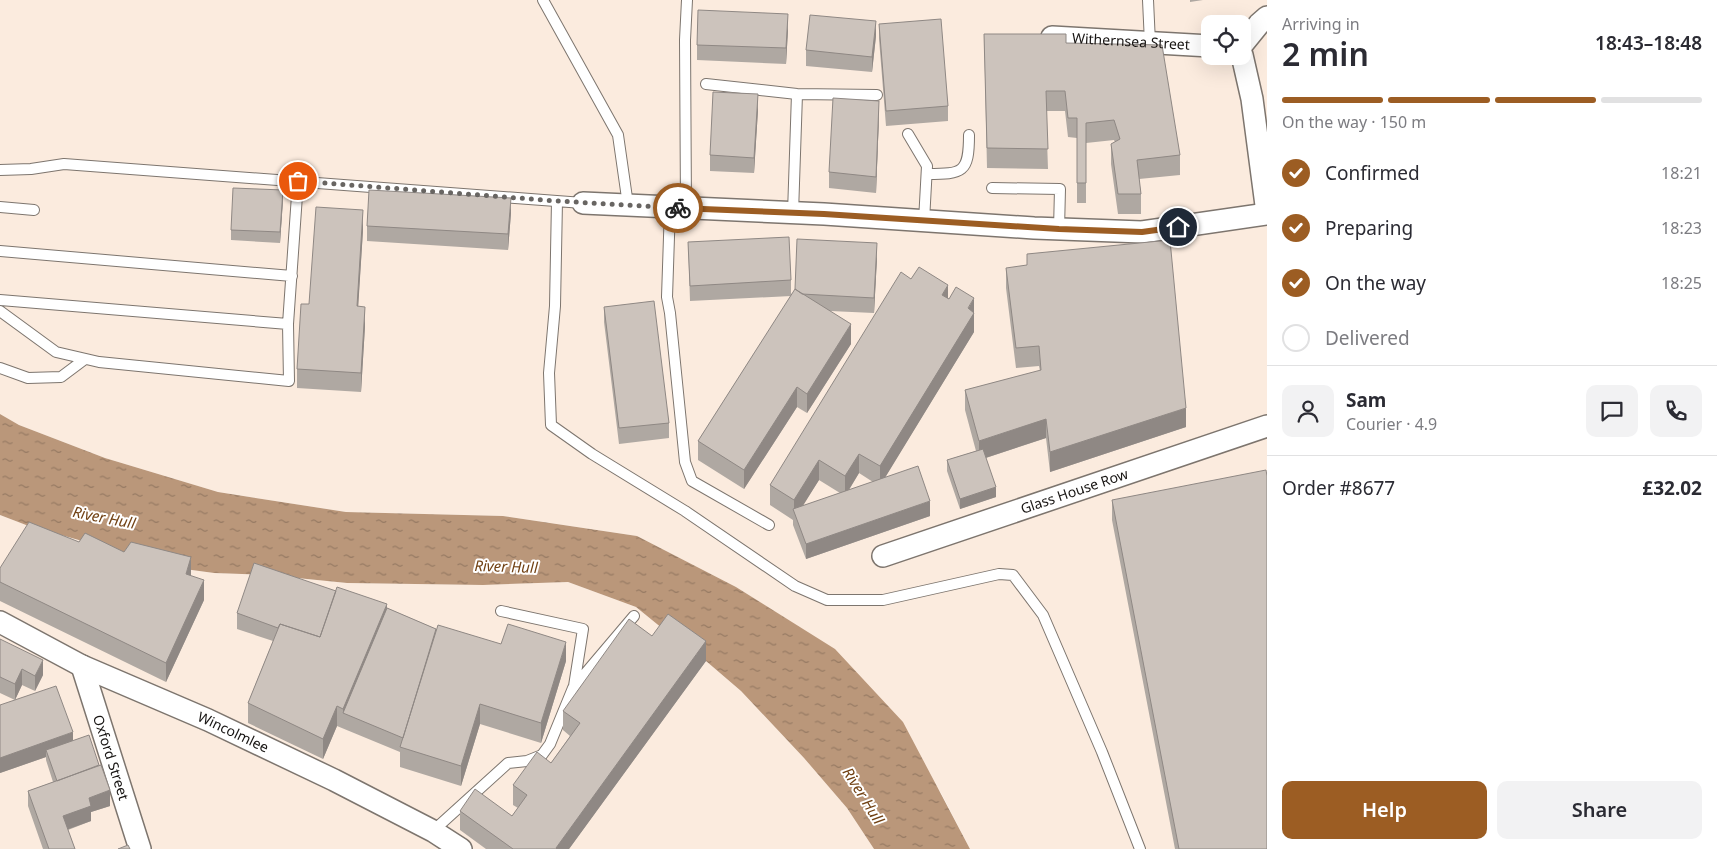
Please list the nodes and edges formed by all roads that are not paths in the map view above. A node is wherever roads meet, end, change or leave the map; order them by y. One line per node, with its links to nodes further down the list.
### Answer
1 (543, 0): 21 (lane)
2 (687, 0): 23 (lane)
3 (1148, 0): 7 (lane)
4 (1267, 17): 5 (street)
5 (1251, 34)
6 (1052, 37): 7 (street, Withernsea Street)
7 (1150, 43): 8 (street, Withernsea Street)
8 (1201, 46)
9 (1244, 65): 26 (street)
10 (706, 84): 11 (lane)
11 (797, 94): 12 (lane); 25 (lane)
12 (877, 95)
13 (908, 134): 16 (lane)
14 (969, 135): 16 (lane)
15 (0, 170): 17 (lane)
16 (927, 174): 27 (lane)
17 (298, 181): 19 (lane); 30 (lane)
18 (992, 188): 28 (lane)
19 (557, 201): 20 (lane); 47 (lane)
20 (583, 203): 21 (street)
21 (628, 205): 23 (street)
22 (0, 207): 24 (lane)
23 (678, 208): 25 (street); 37 (lane)
24 (34, 210)
25 (793, 213): 27 (street)
26 (1267, 214): 28 (street)
27 (924, 221): 28 (street)
28 (1059, 229)
29 (0, 251): 30 (lane)
30 (292, 276): 33 (lane)
31 (0, 300): 33 (lane)
32 (0, 311): 34 (lane)
33 (288, 324): 34 (lane)
34 (85, 359): 35 (lane)
35 (0, 368)
36 (1267, 426): 38 (street, Glass House Row)
37 (769, 526)
38 (883, 556)
39 (501, 612): 43 (lane)
40 (634, 616): 43 (lane)
41 (0, 622): 42 (street, Wincolmlee)
42 (82, 666): 44 (street, Wincolmlee); 45 (street, Oxford Street)
43 (573, 688): 44 (lane)
44 (435, 840): 46 (street, Wincolmlee)
45 (140, 849)
46 (461, 849)
47 (1140, 849)

